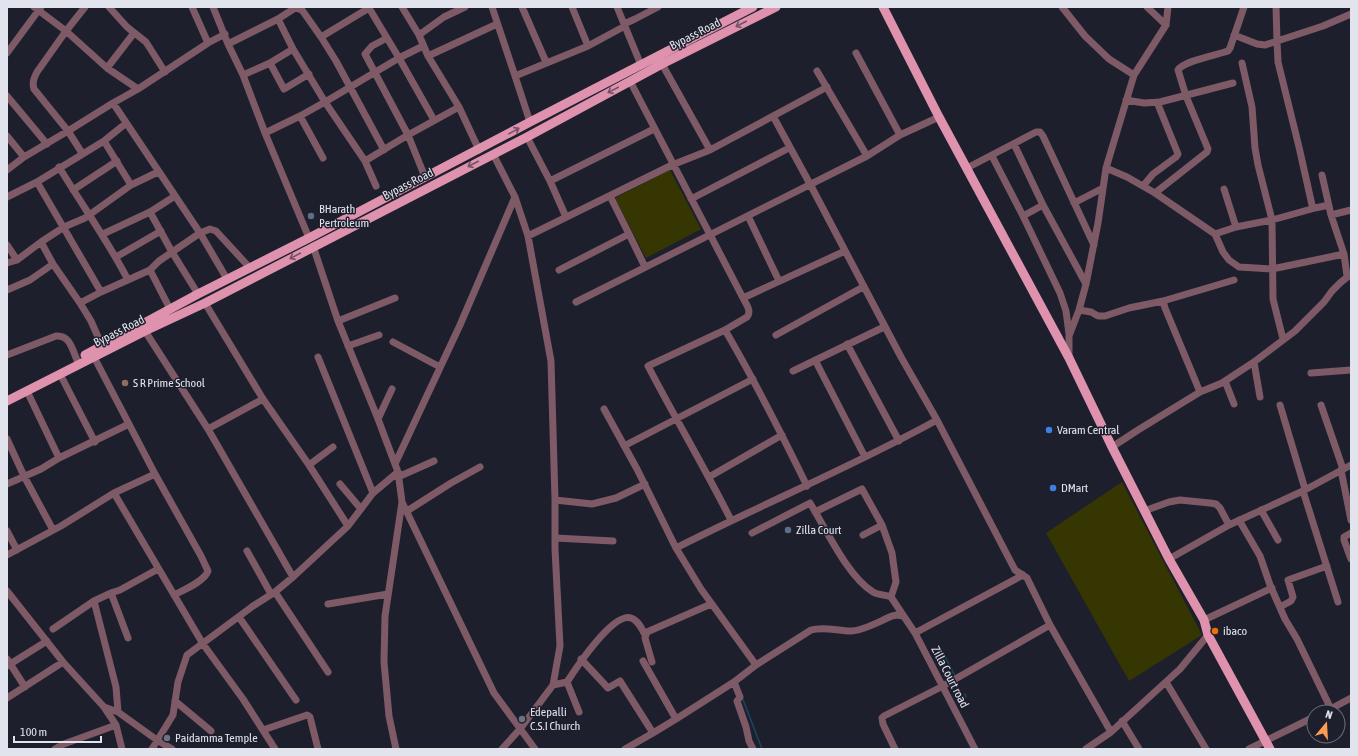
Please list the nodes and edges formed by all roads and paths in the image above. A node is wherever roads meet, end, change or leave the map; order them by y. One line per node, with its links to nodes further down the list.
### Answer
1 (85, 7): 28 (street)
2 (109, 7): 29 (street)
3 (192, 7): 36 (street)
4 (213, 7): 32 (street)
5 (369, 7): 33 (street); 34 (street)
6 (402, 7): 30 (street)
7 (465, 7): 30 (street)
8 (492, 7): 25 (street)
9 (522, 7): 45 (street)
10 (572, 7): 39 (street)
11 (617, 7): 26 (street)
12 (658, 7): 26 (street)
13 (754, 7): 22 (main road, Bypass Road)
14 (776, 7): 48 (main road, Bypass Road, one-way to 48)
15 (883, 7): 72 (main road)
16 (1062, 7): 56 (street)
17 (1147, 7): 27 (street)
18 (1168, 7): 27 (street)
19 (1244, 7): 31 (street)
20 (1276, 7): 35 (street)
21 (38, 8): 28 (street); 41 (street)
22 (744, 9): 49 (main road, Bypass Road)
23 (1351, 14): 35 (street)
24 (278, 19): 33 (street); 37 (street); 40 (street)
25 (496, 24): 43 (street); 57 (street)
26 (624, 25): 39 (street); 49 (street)
27 (1166, 25): 56 (street)
28 (66, 31): 50 (street); 77 (street)
29 (134, 33): 50 (street); 52 (street)
30 (419, 35): 38 (street)
31 (1234, 35): 35 (street); 64 (street)
32 (220, 37): 36 (street); 37 (street)
33 (321, 37): 60 (street)
34 (387, 38): 44 (street); 53 (street)
35 (1276, 41): 124 (street)
36 (208, 43): 52 (street)
37 (228, 44): 55 (street)
38 (423, 46): 43 (street); 44 (street)
39 (588, 46): 45 (street)
40 (293, 49): 46 (street); 54 (street)
41 (7, 53)
42 (856, 53): 81 (street)
43 (428, 56): 69 (street)
44 (399, 58): 53 (street); 73 (street)
45 (546, 62): 57 (street)
46 (270, 63): 54 (street); 55 (street)
47 (1242, 63): 132 (street)
48 (662, 64): 58 (main road, Bypass Road); 89 (street)
49 (641, 65): 74 (main road, Bypass Road)
50 (107, 68): 62 (street)
51 (817, 71): 61 (street)
52 (165, 72): 62 (street)
53 (373, 72): 60 (street); 79 (street)
54 (309, 74): 66 (street)
55 (243, 75): 78 (street)
56 (1134, 75): 65 (street)
57 (515, 76): 74 (street)
58 (630, 81): 76 (street); 82 (main road, Bypass Road, one-way to 82)
59 (1233, 83): 64 (street)
60 (349, 86): 66 (street); 87 (street)
61 (827, 87): 71 (street); 92 (street)
62 (138, 89): 68 (street)
63 (7, 96): 84 (street)
64 (1186, 96): 67 (street); 115 (street)
65 (1126, 100): 67 (street); 101 (street)
66 (325, 102): 70 (street); 96 (street)
67 (1158, 102): 111 (street)
68 (113, 103): 75 (street); 77 (street)
69 (458, 107): 73 (street); 88 (street)
70 (300, 116): 78 (street); 95 (street)
71 (773, 116): 86 (street); 89 (street)
72 (939, 117): 81 (street); 100 (main road)
73 (434, 120): 79 (street)
74 (530, 122): 88 (main road, Bypass Road, one-way to 74)
75 (126, 124): 83 (street); 103 (street)
76 (654, 129): 98 (street); 106 (street)
77 (68, 132): 84 (street); 90 (street)
78 (265, 133): 143 (street)
79 (408, 135): 87 (street); 105 (street)
80 (7, 136): 94 (street)
81 (900, 136): 92 (street)
82 (527, 137): 91 (main road, Bypass Road); 106 (street)
83 (104, 140): 90 (street); 97 (street)
84 (47, 144): 94 (street)
85 (1014, 144): 93 (street); 121 (street); 122 (street)
86 (789, 148): 108 (street); 120 (street)
87 (384, 150): 96 (street)
88 (479, 150): 105 (main road, Bypass Road)
89 (710, 150): 98 (street)
90 (82, 154): 99 (street)
91 (493, 154): 119 (street); 143 (main road, Bypass Road, one-way to 143)
92 (867, 156): 108 (street)
93 (992, 156): 100 (street); 130 (street)
94 (24, 158): 102 (street)
95 (323, 158)
96 (364, 161): 110 (street)
97 (117, 162): 109 (street); 114 (street)
98 (672, 165): 117 (street); 120 (street)
99 (60, 167): 107 (street); 114 (street)
100 (967, 168): 191 (main road)
101 (1106, 168): 111 (street); 112 (street)
102 (7, 170)
103 (158, 172): 109 (street); 116 (street)
104 (1322, 175): 123 (street)
105 (425, 177): 143 (main road, Bypass Road)
106 (550, 181): 131 (street)
107 (37, 182): 118 (street); 133 (street)
108 (810, 184): 129 (street); 146 (street)
109 (131, 185): 127 (street)
110 (376, 186)
111 (1142, 186): 115 (street)
112 (1103, 188): 121 (street); 145 (street)
113 (1224, 189): 134 (street)
114 (73, 190): 127 (street)
115 (1155, 193): 140 (street)
116 (175, 196): 126 (street); 136 (street)
117 (610, 196): 131 (street); 138 (street)
118 (7, 197)
119 (515, 197): 141 (street); 195 (street)
120 (691, 199): 139 (street)
121 (1074, 203): 145 (street)
122 (1043, 205): 130 (street); 163 (street)
123 (1329, 205): 124 (street); 128 (street)
124 (1315, 208): 132 (street)
125 (1351, 210): 128 (street)
126 (150, 212): 135 (street); 137 (street)
127 (90, 215): 133 (street); 137 (street)
128 (1332, 215): 148 (street)
129 (748, 216): 139 (street); 162 (street)
130 (1023, 216): 182 (street)
131 (566, 217): 141 (street)
132 (1272, 220): 134 (street); 155 (street)
133 (64, 227): 142 (street); 166 (street)
134 (1236, 227): 140 (street)
135 (161, 231): 147 (street); 149 (street)
136 (200, 233): 147 (street); 154 (street); 159 (street)
137 (103, 234): 149 (street)
138 (629, 234): 153 (street); 157 (street)
139 (710, 234): 153 (street); 169 (street)
140 (1215, 234): 155 (street)
141 (528, 236): 244 (street)
142 (41, 242): 150 (street); 152 (street)
143 (311, 242): 154 (main road, Bypass Road); 173 (main road, Bypass Road, one-way to 173); 176 (street)
144 (7, 245): 150 (street)
145 (1094, 245): 163 (street)
146 (845, 251): 162 (street); 164 (street)
147 (172, 252): 156 (street); 167 (street)
148 (1344, 254): 155 (street); 158 (street)
149 (116, 257): 160 (street)
150 (17, 260): 151 (street)
151 (7, 263)
152 (53, 264): 165 (street); 172 (street)
153 (645, 267): 171 (street)
154 (250, 268): 159 (main road, Bypass Road)
155 (1272, 269): 183 (street)
156 (150, 270): 160 (street); 174 (street)
157 (559, 270)
158 (1349, 275): 183 (street)
159 (227, 278): 167 (main road, Bypass Road)
160 (128, 280): 166 (street)
161 (1234, 280): 170 (street)
162 (779, 281): 169 (street)
163 (1086, 284): 175 (street)
164 (863, 287): 177 (street); 181 (street)
165 (7, 290)
166 (101, 292): 172 (street)
167 (198, 294): 174 (main road, Bypass Road)
168 (395, 298): 176 (street)
169 (743, 298): 178 (street)
170 (1163, 301): 175 (street); 204 (street)
171 (576, 302)
172 (80, 303): 186 (street)
173 (205, 303): 179 (main road, Bypass Road); 207 (street)
174 (170, 309): 186 (main road, Bypass Road)
175 (1079, 310): 182 (street)
176 (338, 321): 187 (street)
177 (884, 327): 185 (street); 215 (street)
178 (725, 330): 200 (street); 214 (street)
179 (145, 331): 190 (main road, Bypass Road); 217 (street)
180 (379, 335): 187 (street)
181 (776, 335)
182 (1069, 336): 191 (street)
183 (1283, 339): 194 (street)
184 (393, 342): 195 (street)
185 (847, 344): 193 (street); 220 (street)
186 (102, 346): 192 (main road, Bypass Road)
187 (348, 346): 213 (street)
188 (7, 355): 192 (street)
189 (318, 357): 243 (street)
190 (94, 358): 199 (main road, Bypass Road); 216 (street)
191 (1069, 358): 224 (main road)
192 (77, 360): 205 (main road, Bypass Road)
193 (815, 360): 197 (street); 225 (street)
194 (1254, 362): 201 (street); 206 (street)
195 (440, 368): 228 (street)
196 (1351, 370): 198 (street)
197 (793, 371)
198 (1311, 373)
199 (60, 374): 203 (main road, Bypass Road); 221 (street)
200 (753, 379): 214 (street); 218 (street)
201 (1225, 381): 204 (street); 209 (street)
202 (392, 389): 213 (street)
203 (27, 391): 208 (main road, Bypass Road); 226 (street)
204 (1200, 392): 224 (street)
205 (7, 394)
206 (1260, 397)
207 (263, 399): 217 (street); 229 (street)
208 (7, 401)
209 (1234, 404)
210 (1280, 405): 241 (street)
211 (1321, 405): 232 (street)
212 (604, 409): 222 (street)
213 (378, 419): 228 (street)
214 (676, 420): 222 (street); 236 (street)
215 (937, 420): 220 (street); 273 (street)
216 (129, 424): 221 (street); 233 (street)
217 (208, 430): 274 (street)
218 (782, 436): 236 (street); 240 (street)
219 (7, 439): 235 (street)
220 (899, 441): 225 (street)
221 (95, 442): 226 (street)
222 (624, 446): 239 (street)
223 (333, 447): 229 (street)
224 (1112, 447): 249 (main road)
225 (865, 457): 240 (street)
226 (59, 458): 235 (street)
227 (434, 461): 234 (street)
228 (395, 464): 234 (street)
229 (309, 465): 256 (street)
230 (1351, 465): 232 (street)
231 (480, 467): 248 (street)
232 (1342, 470): 241 (street); 253 (street)
233 (155, 474): 242 (street); 280 (street)
234 (398, 475): 243 (street); 245 (street)
235 (24, 476): 237 (street); 257 (street)
236 (709, 476): 251 (street)
237 (7, 484)
238 (340, 484): 246 (street)
239 (644, 484): 244 (street); 265 (street)
240 (807, 486): 251 (street)
241 (1304, 490): 247 (street); 271 (street)
242 (114, 493): 257 (street); 272 (street)
243 (373, 493): 246 (street)
244 (555, 500): 262 (street)
245 (402, 502): 248 (street); 279 (street)
246 (361, 509): 256 (street)
247 (1261, 510): 252 (street); 263 (street)
248 (407, 511): 324 (street)
249 (1144, 511): 255 (street); 269 (main road)
250 (815, 512): 254 (street); 259 (street); 281 (street)
251 (731, 520): 265 (street)
252 (1239, 520): 255 (street); 275 (street)
253 (1351, 520)
254 (882, 525): 261 (street); 281 (street)
255 (1229, 525): 269 (street)
256 (348, 526): 274 (street)
257 (53, 530): 266 (street)
258 (7, 531): 266 (street)
259 (752, 533)
260 (1351, 533): 270 (street)
261 (863, 535)
262 (555, 538): 264 (street); 308 (street)
263 (1278, 540)
264 (613, 541)
265 (676, 548): 285 (street)
266 (17, 550): 268 (street)
267 (247, 551): 278 (street)
268 (7, 555)
269 (1169, 559): 289 (main road)
270 (1351, 559)
271 (1327, 566): 283 (street); 286 (street)
272 (158, 569): 277 (street); 280 (street)
273 (1023, 575): 290 (street); 292 (street)
274 (293, 577): 278 (street)
275 (1272, 588): 286 (street); 289 (street)
276 (7, 591): 296 (street)
277 (111, 593): 282 (street); 295 (street)
278 (273, 593): 288 (street); 304 (street)
279 (388, 594): 284 (street); 338 (street)
280 (174, 596): 297 (street)
281 (891, 597): 287 (street, Zilla Court road)
282 (94, 601): 291 (street); 318 (street)
283 (1338, 602)
284 (328, 604)
285 (711, 604): 293 (street); 303 (street)
286 (1280, 607): 315 (street)
287 (903, 616): 292 (street, Zilla Court road); 303 (street)
288 (239, 617): 297 (street); 313 (street)
289 (1204, 620): 294 (main road)
290 (1050, 625): 309 (street); 327 (street)
291 (53, 629)
292 (915, 633): 309 (street, Zilla Court road)
293 (645, 635): 298 (street); 301 (street)
294 (1208, 636): 307 (street); 330 (main road)
295 (128, 638)
296 (46, 641): 300 (street); 302 (street)
297 (203, 644): 314 (street); 325 (street)
298 (581, 659): 305 (street); 328 (street)
299 (643, 661): 320 (street)
300 (63, 662): 310 (street); 317 (street)
301 (652, 662)
302 (8, 663): 310 (street)
303 (756, 664): 306 (street)
304 (328, 672)
305 (566, 682): 308 (street); 319 (street)
306 (734, 682): 320 (street); 342 (street)
307 (1166, 682): 321 (street); 347 (street)
308 (553, 686): 324 (street)
309 (943, 686): 343 (street); 344 (street, Zilla Court road)
310 (25, 687): 311 (street)
311 (7, 698)
312 (1351, 698): 316 (street)
313 (296, 700)
314 (175, 701): 326 (street); 329 (street)
315 (1325, 704)
316 (1340, 704)
317 (104, 706): 318 (street); 323 (street)
318 (118, 712): 329 (street)
319 (579, 712)
320 (676, 719): 328 (street)
321 (1122, 721): 327 (street); 346 (street)
322 (1306, 722): 330 (street)
323 (116, 725): 332 (street); 333 (street)
324 (520, 729): 339 (street); 340 (street)
325 (262, 730): 336 (street); 337 (street)
326 (211, 731)
327 (1111, 732): 345 (street)
328 (653, 733): 331 (street)
329 (157, 740): 334 (street); 335 (street)
330 (1268, 745): 348 (street)
331 (635, 746): 341 (street)
332 (55, 749)
333 (122, 749)
334 (152, 749)
335 (172, 749)
336 (273, 749)
337 (318, 749)
338 (396, 749)
339 (502, 749)
340 (535, 749)
341 (625, 749)
342 (752, 749)
343 (895, 749)
344 (975, 749)
345 (1086, 749)
346 (1138, 749)
347 (1206, 749)
348 (1249, 749)

